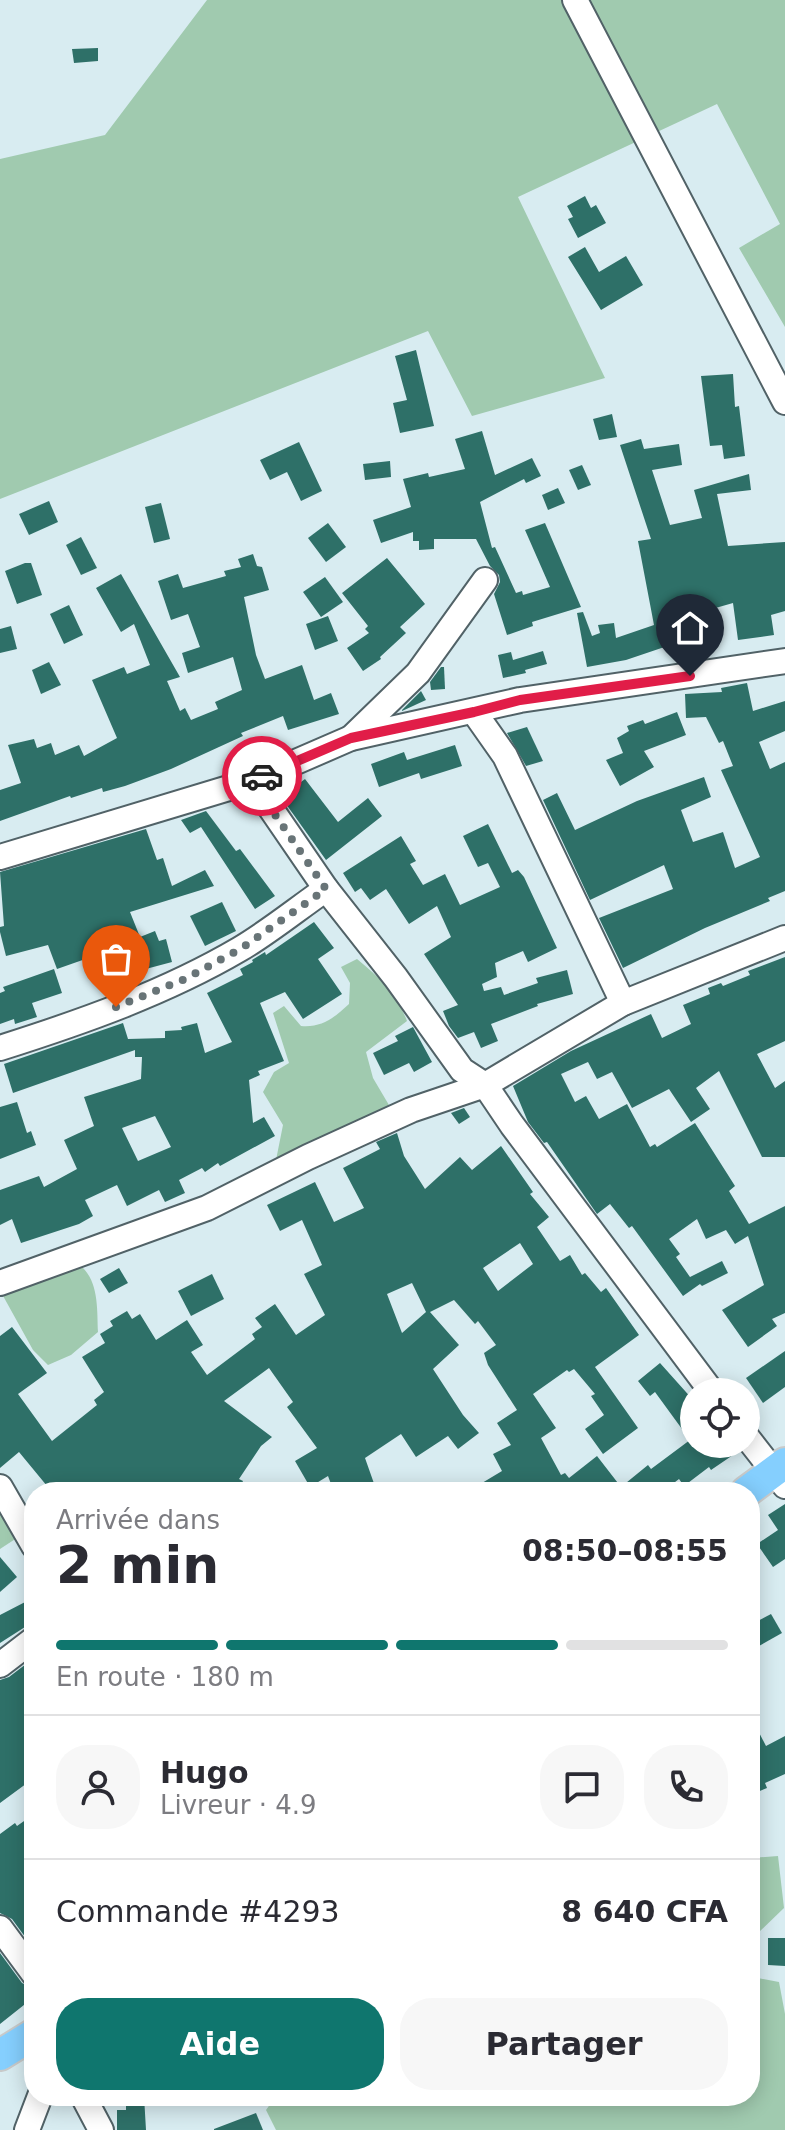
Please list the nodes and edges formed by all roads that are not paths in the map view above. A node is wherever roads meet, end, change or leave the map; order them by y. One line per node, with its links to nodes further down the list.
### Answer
1 (575, 0): 2 (street)
2 (785, 402)
3 (485, 580): 6 (street)
4 (785, 661): 5 (street)
5 (474, 712): 6 (street); 11 (street)
6 (351, 738): 7 (street)
7 (252, 781): 8 (street); 9 (street)
8 (0, 857)
9 (326, 889): 12 (street); 13 (street)
10 (785, 938): 11 (street)
11 (623, 1003): 13 (street)
12 (0, 1048)
13 (485, 1085): 14 (street); 15 (street)
14 (0, 1283)
15 (702, 1378)
16 (760, 1451): 17 (street)
17 (781, 1474): 18 (main road)
18 (760, 1485)
19 (0, 1487): 20 (street)
20 (24, 1529)
21 (24, 1647): 22 (street)
22 (0, 1665)
23 (0, 1928): 24 (street)
24 (24, 1960)
25 (24, 2040): 26 (main road)
26 (0, 2055)
27 (36, 2106): 29 (street)
28 (88, 2106): 30 (street)
29 (27, 2130)
30 (101, 2130)

